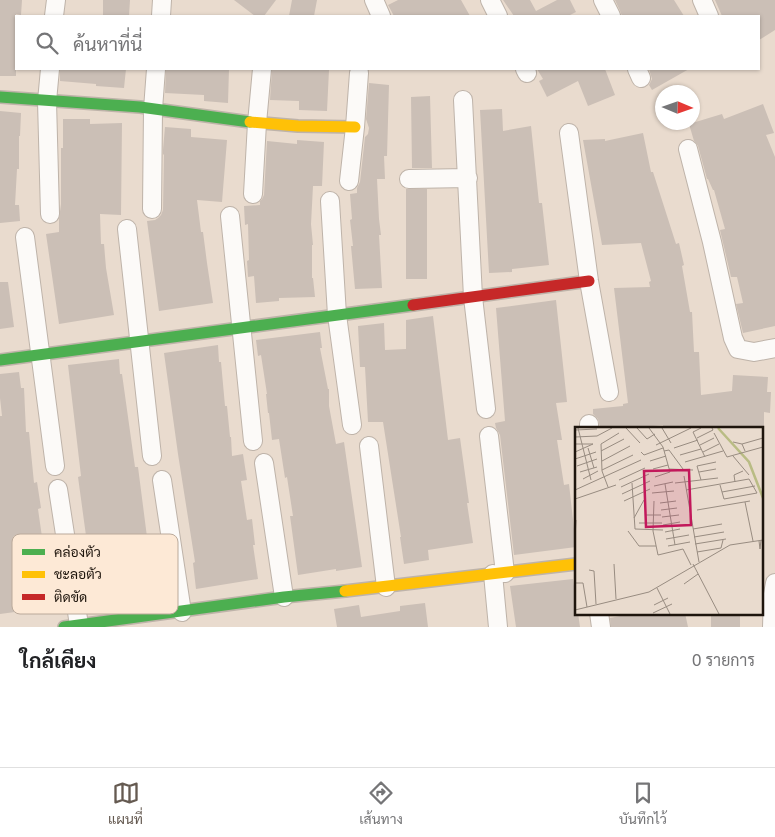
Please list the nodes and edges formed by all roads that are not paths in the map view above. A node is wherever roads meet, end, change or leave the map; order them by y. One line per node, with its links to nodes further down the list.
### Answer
1 (56, 0): 7 (street)
2 (162, 0): 8 (street)
3 (374, 0): 9 (street)
4 (490, 0): 10 (street)
5 (603, 0): 11 (street)
6 (702, 0): 12 (street)
7 (54, 15)
8 (160, 15)
9 (381, 15)
10 (498, 15)
11 (610, 15)
12 (709, 15)
13 (50, 70): 19 (street)
14 (156, 70): 20 (street)
15 (262, 70): 21 (street)
16 (359, 73): 22 (street)
17 (0, 97): 19 (street)
18 (463, 100): 25 (street)
19 (47, 101): 20 (street); 31 (street)
20 (153, 109): 21 (street); 30 (street)
21 (257, 122): 22 (street); 28 (street)
22 (355, 127): 27 (street)
23 (569, 133): 35 (street)
24 (688, 149): 40 (street)
25 (468, 178): 26 (street); 36 (street)
26 (409, 179)
27 (348, 182)
28 (253, 194)
29 (330, 201): 37 (street)
30 (152, 210)
31 (50, 214)
32 (230, 216): 38 (street)
33 (127, 229): 39 (street)
34 (25, 237): 41 (street)
35 (589, 281): 36 (street); 43 (street)
36 (473, 297): 37 (street); 44 (street)
37 (337, 315): 38 (street); 45 (street)
38 (241, 328): 39 (street); 47 (street)
39 (140, 341): 41 (street); 49 (street)
40 (775, 348)
41 (40, 354): 42 (street); 51 (street)
42 (0, 360)
43 (609, 392)
44 (486, 409)
45 (352, 425)
46 (489, 436): 57 (street)
47 (252, 441)
48 (369, 446): 60 (street)
49 (152, 456)
50 (264, 463): 61 (street)
51 (55, 466)
52 (162, 480): 55 (street)
53 (58, 489): 54 (street)
54 (63, 534)
55 (170, 534)
56 (575, 564): 57 (street)
57 (499, 574): 60 (street); 67 (street)
58 (775, 583): 69 (street)
59 (178, 586): 62 (street)
60 (386, 587): 61 (street)
61 (284, 597): 62 (street)
62 (182, 612): 63 (street)
63 (178, 613)
64 (166, 614): 66 (street)
65 (599, 614): 68 (street)
66 (72, 626)
67 (498, 627)
68 (601, 627)
69 (772, 627)

